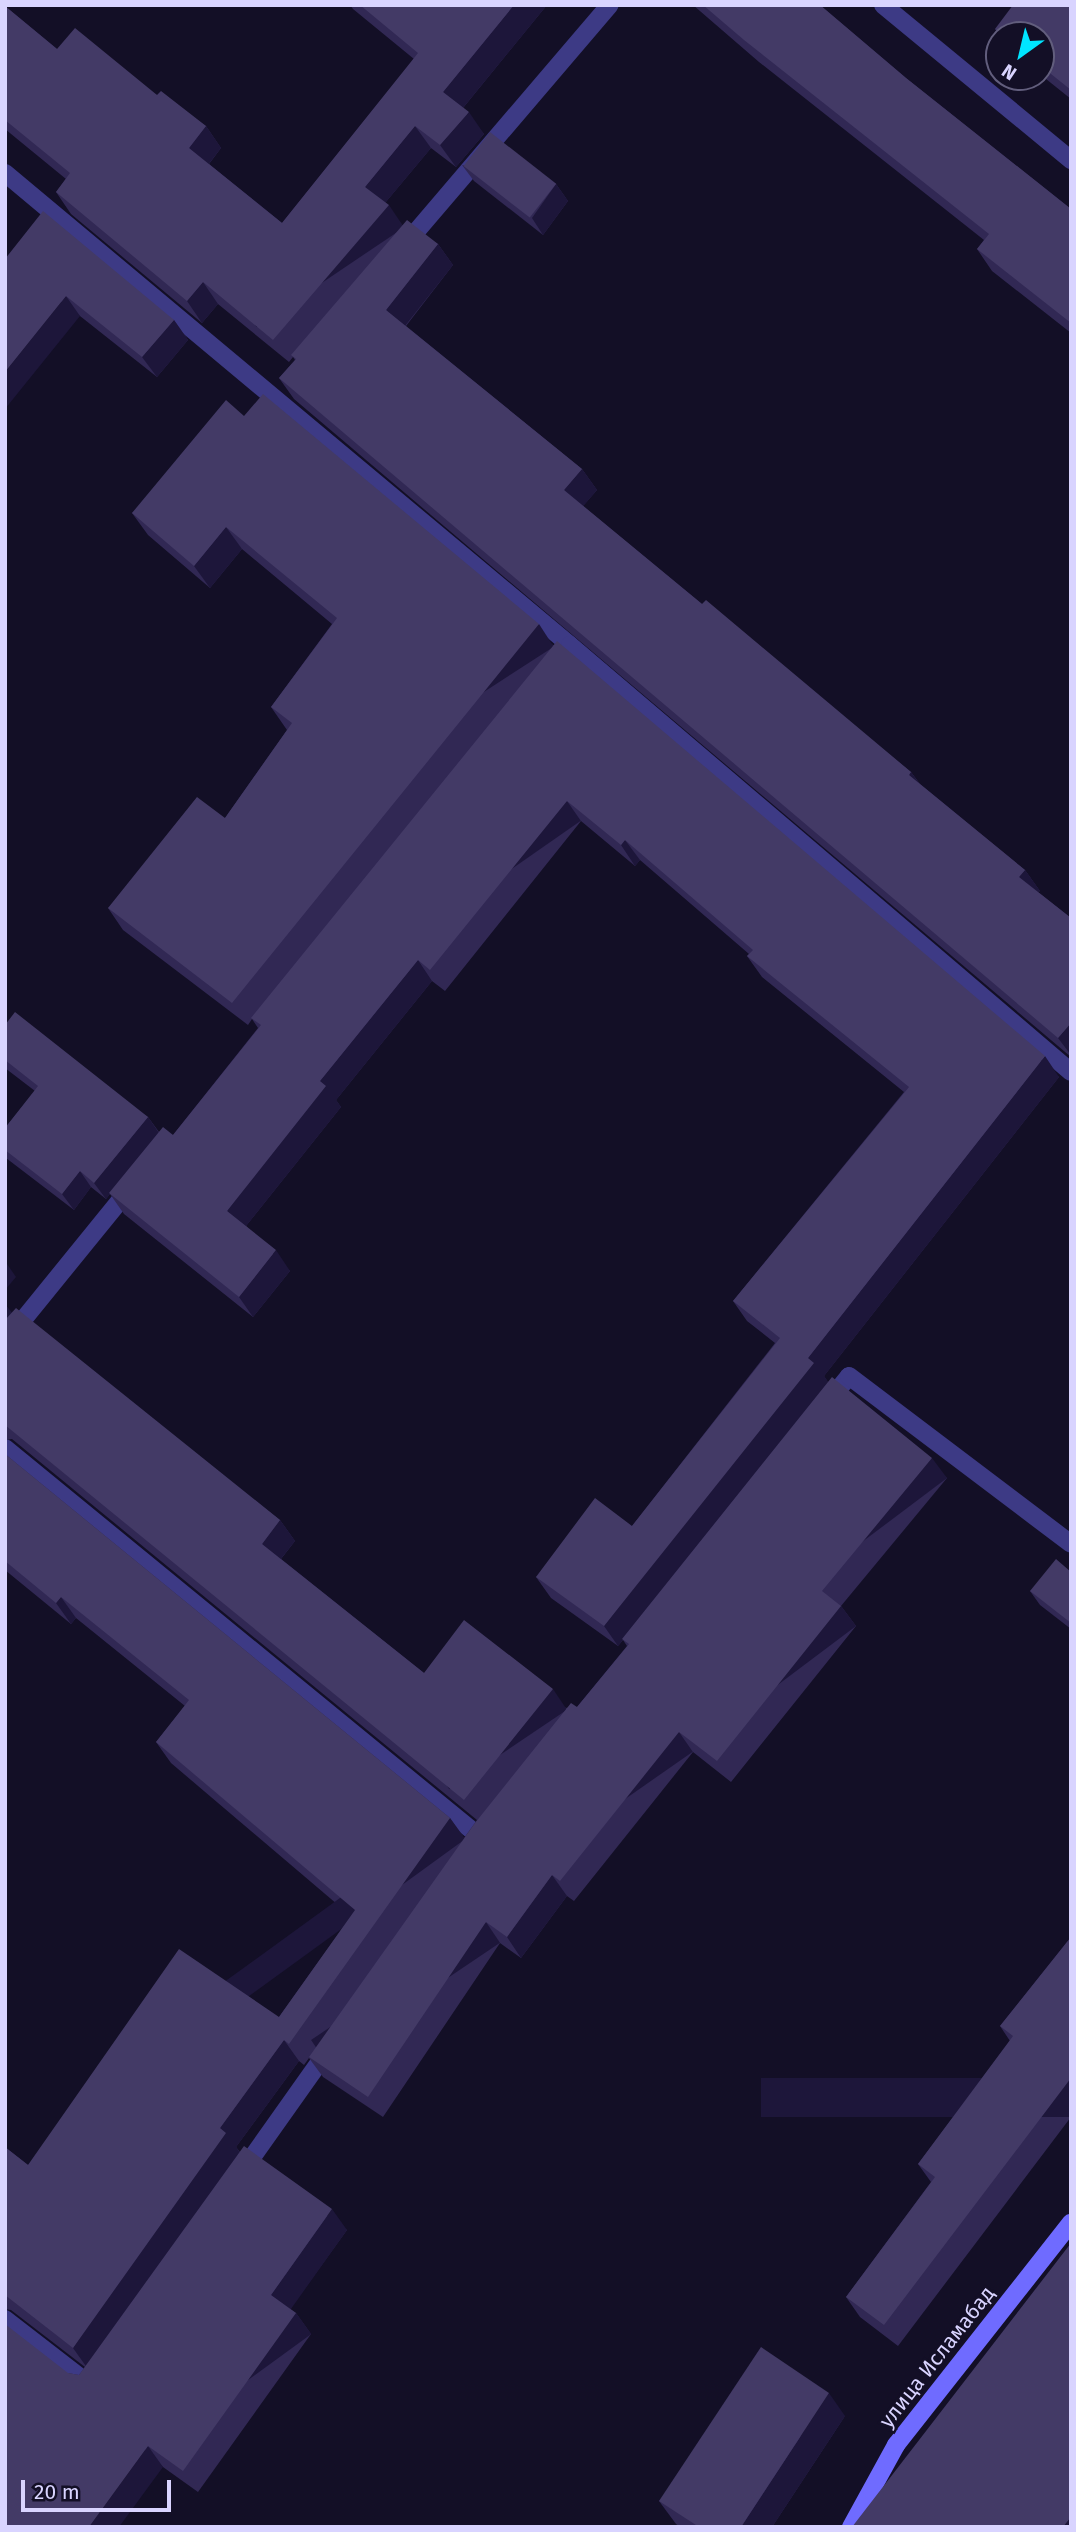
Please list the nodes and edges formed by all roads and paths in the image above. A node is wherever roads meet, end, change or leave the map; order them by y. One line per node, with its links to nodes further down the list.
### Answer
1 (610, 5): 7 (street)
2 (883, 5): 3 (street)
3 (1071, 160)
4 (5, 173): 5 (street)
5 (51, 213): 6 (street); 9 (street)
6 (36, 231)
7 (387, 265)
8 (289, 379): 9 (street)
9 (271, 400): 10 (street)
10 (1071, 1072)
11 (144, 1170): 12 (street)
12 (5, 1342)
13 (814, 1419): 15 (street)
14 (5, 1448): 16 (street)
15 (1071, 1544)
16 (480, 1837)
17 (337, 2038): 18 (street)
18 (233, 2184)
19 (1071, 2223): 22 (street, улица Исламабад)
20 (5, 2319): 21 (street)
21 (106, 2362)
22 (850, 2527)

